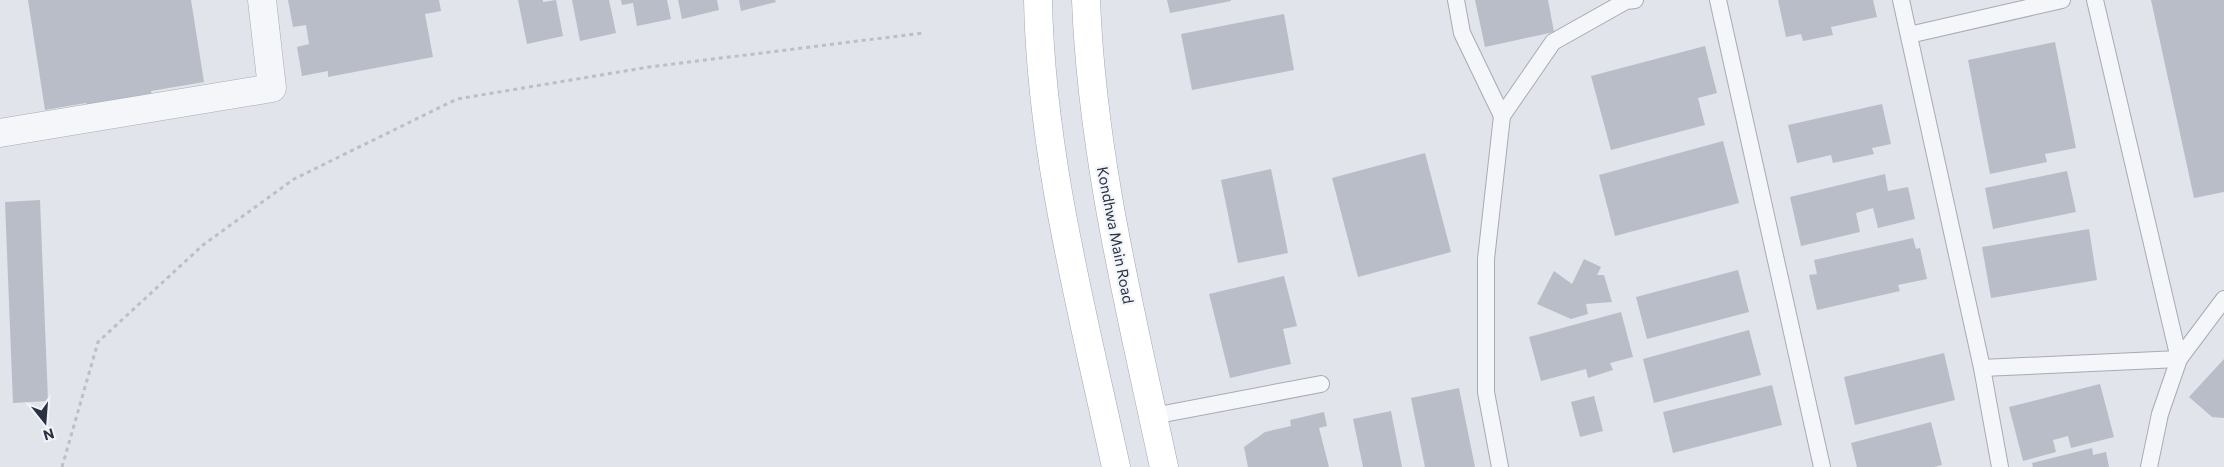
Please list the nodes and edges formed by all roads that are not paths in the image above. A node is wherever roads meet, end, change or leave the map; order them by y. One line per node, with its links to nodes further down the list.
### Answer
1 (262, 0): 12 (street)
2 (1038, 0): 18 (main road)
3 (1086, 0): 17 (main road, Kondhwa Main Road)
4 (1456, 0): 11 (lane)
5 (1635, 0): 11 (lane)
6 (1718, 0): 21 (lane)
7 (1902, 0): 10 (lane)
8 (2062, 0): 10 (lane)
9 (2095, 0): 14 (lane)
10 (1909, 35): 15 (lane)
11 (1502, 116): 20 (lane)
12 (0, 133)
13 (2224, 299): 14 (lane)
14 (2179, 359): 15 (lane); 23 (lane)
15 (1982, 368): 22 (lane)
16 (1321, 384): 17 (lane)
17 (1153, 416): 19 (main road, Kondhwa Main Road)
18 (1116, 467)
19 (1164, 467)
20 (1500, 467)
21 (1822, 467)
22 (2000, 467)
23 (2149, 467)

